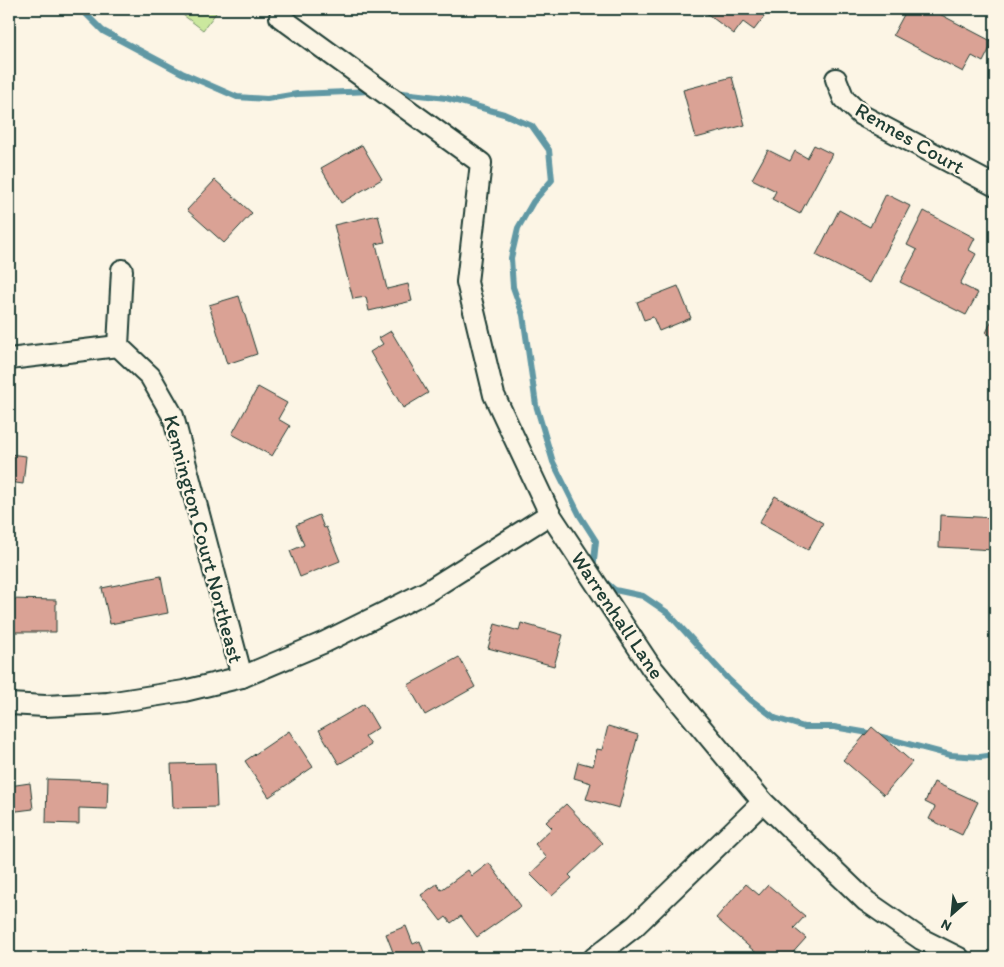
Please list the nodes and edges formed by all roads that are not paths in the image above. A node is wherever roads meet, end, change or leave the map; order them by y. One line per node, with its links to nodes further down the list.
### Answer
1 (280, 18): 7 (street, Warrenhall Lane)
2 (836, 79): 3 (street, Rennes Court)
3 (995, 186)
4 (122, 270): 5 (street)
5 (118, 346): 6 (street); 8 (street, Kennington Court Northeast)
6 (9, 359)
7 (550, 514): 8 (street); 10 (street, Warrenhall Lane)
8 (242, 677): 9 (street)
9 (9, 704)
10 (763, 802): 11 (street); 12 (street, Warrenhall Lane)
11 (594, 958)
12 (960, 958)

